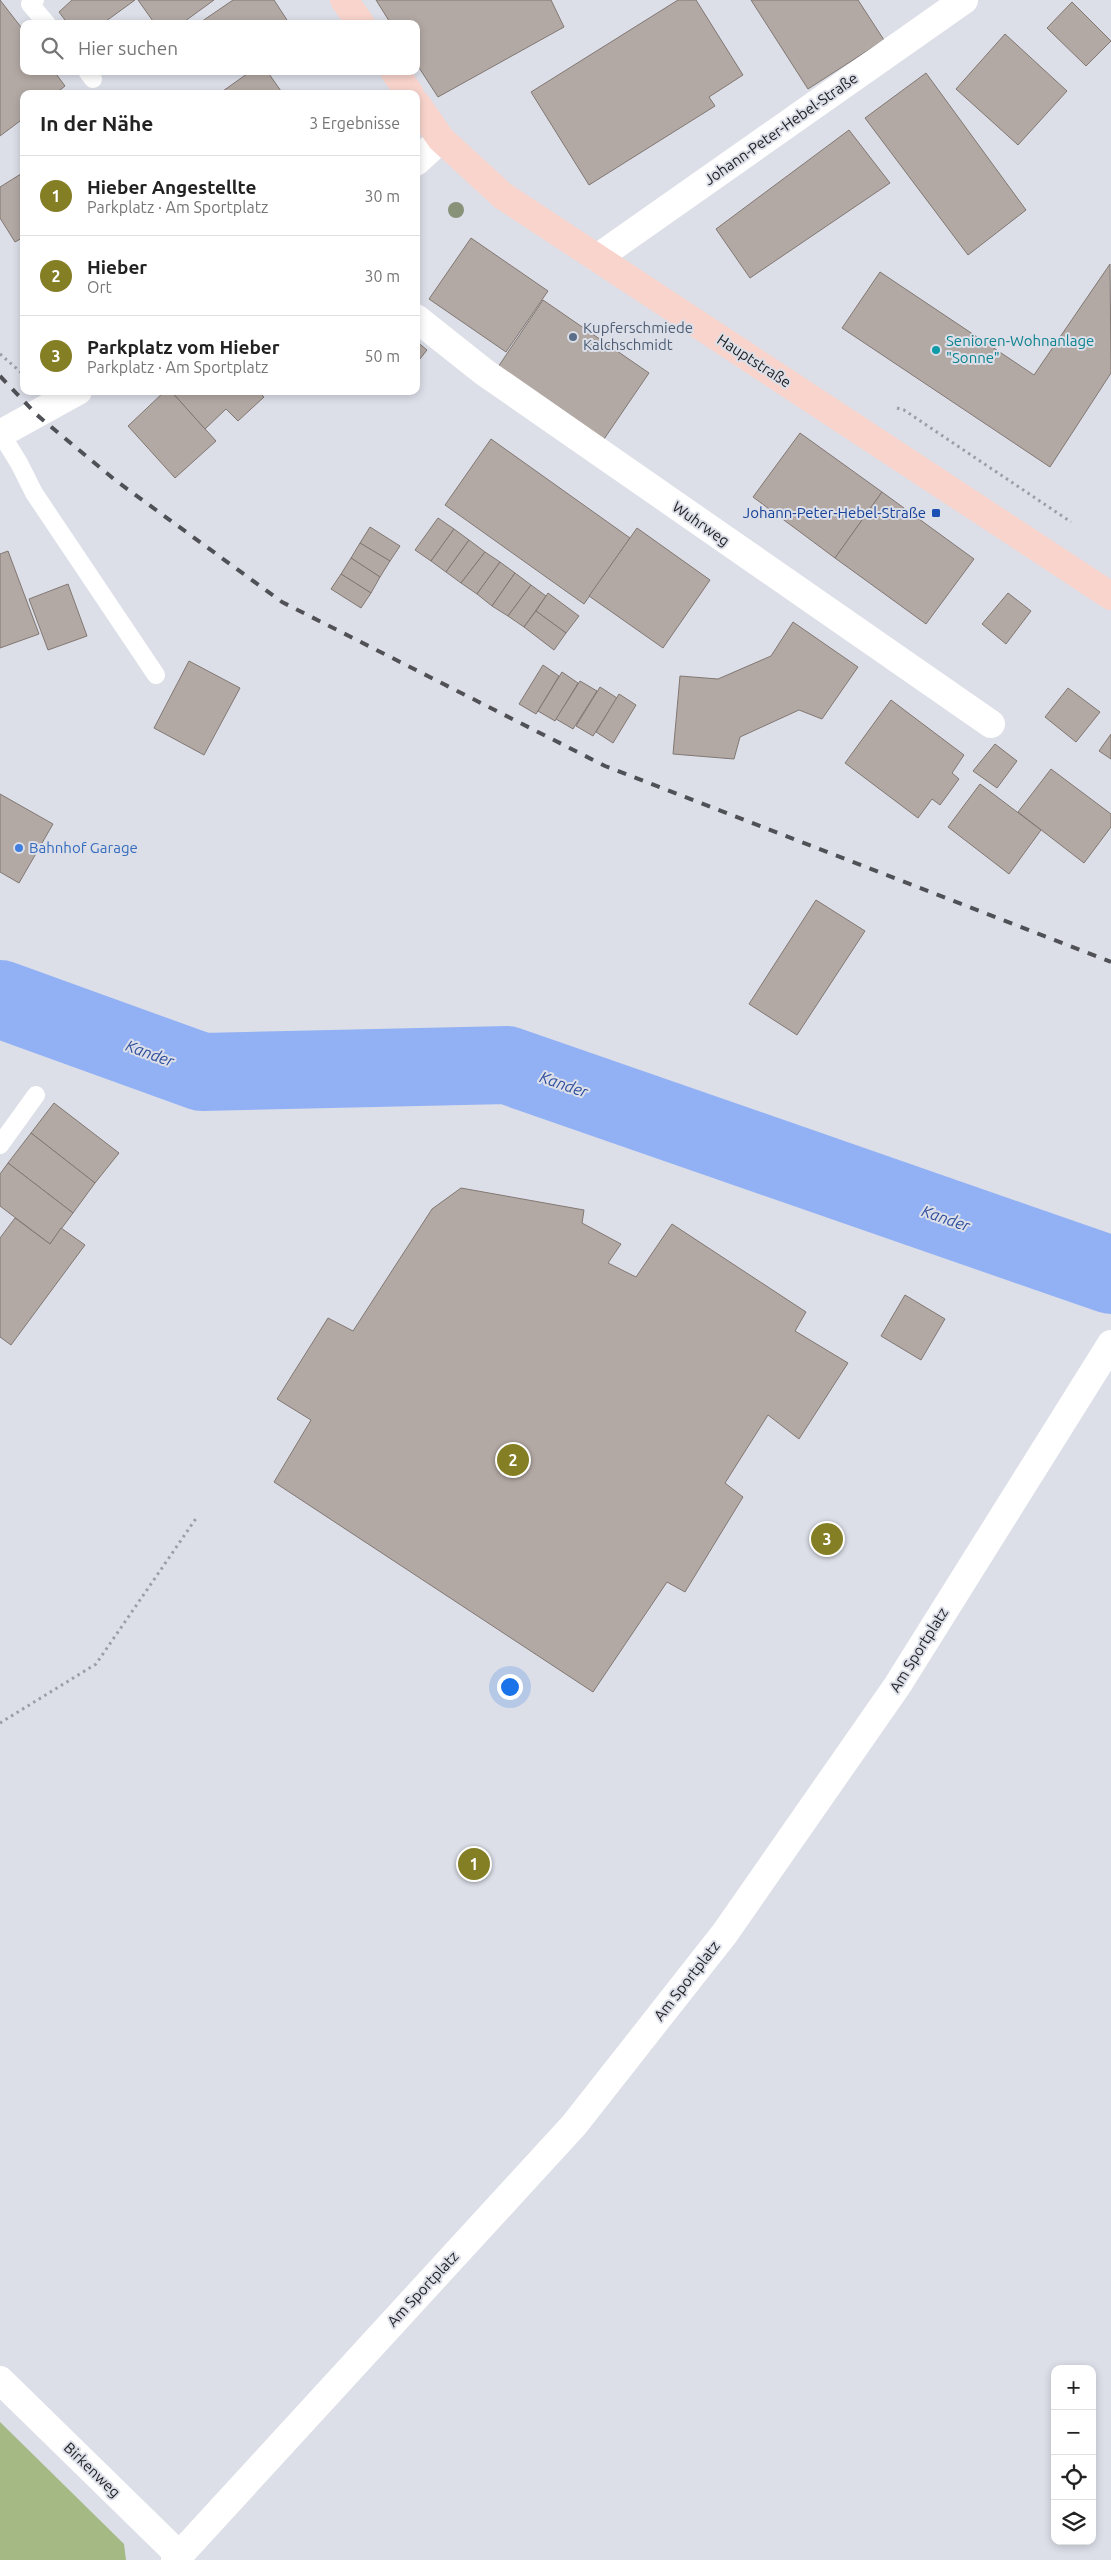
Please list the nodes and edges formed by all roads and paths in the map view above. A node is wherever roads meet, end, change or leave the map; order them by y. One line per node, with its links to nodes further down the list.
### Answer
1 (35, 0): 4 (lane)
2 (344, 0): 5 (main road)
3 (964, 0): 11 (street, Johann-Peter-Hebel-Straße)
4 (44, 20)
5 (358, 20)
6 (397, 75): 7 (main road)
7 (407, 90)
8 (420, 109): 9 (main road, Hauptstraße)
9 (441, 139): 10 (street); 11 (main road, Hauptstraße)
10 (420, 158)
11 (597, 258): 17 (main road, Hauptstraße)
12 (420, 321): 19 (street, Wuhrweg)
13 (0, 354): 14 (path)
14 (20, 372)
15 (71, 395): 16 (street)
16 (0, 434): 18 (lane)
17 (1111, 596)
18 (156, 675)
19 (991, 724)
20 (36, 1095): 21 (lane)
21 (0, 1145)
22 (1111, 1344): 26 (street, Am Sportplatz)
23 (197, 1517): 24 (path)
24 (0, 1723)
25 (0, 2380): 26 (street, Birkenweg)
26 (180, 2558)

